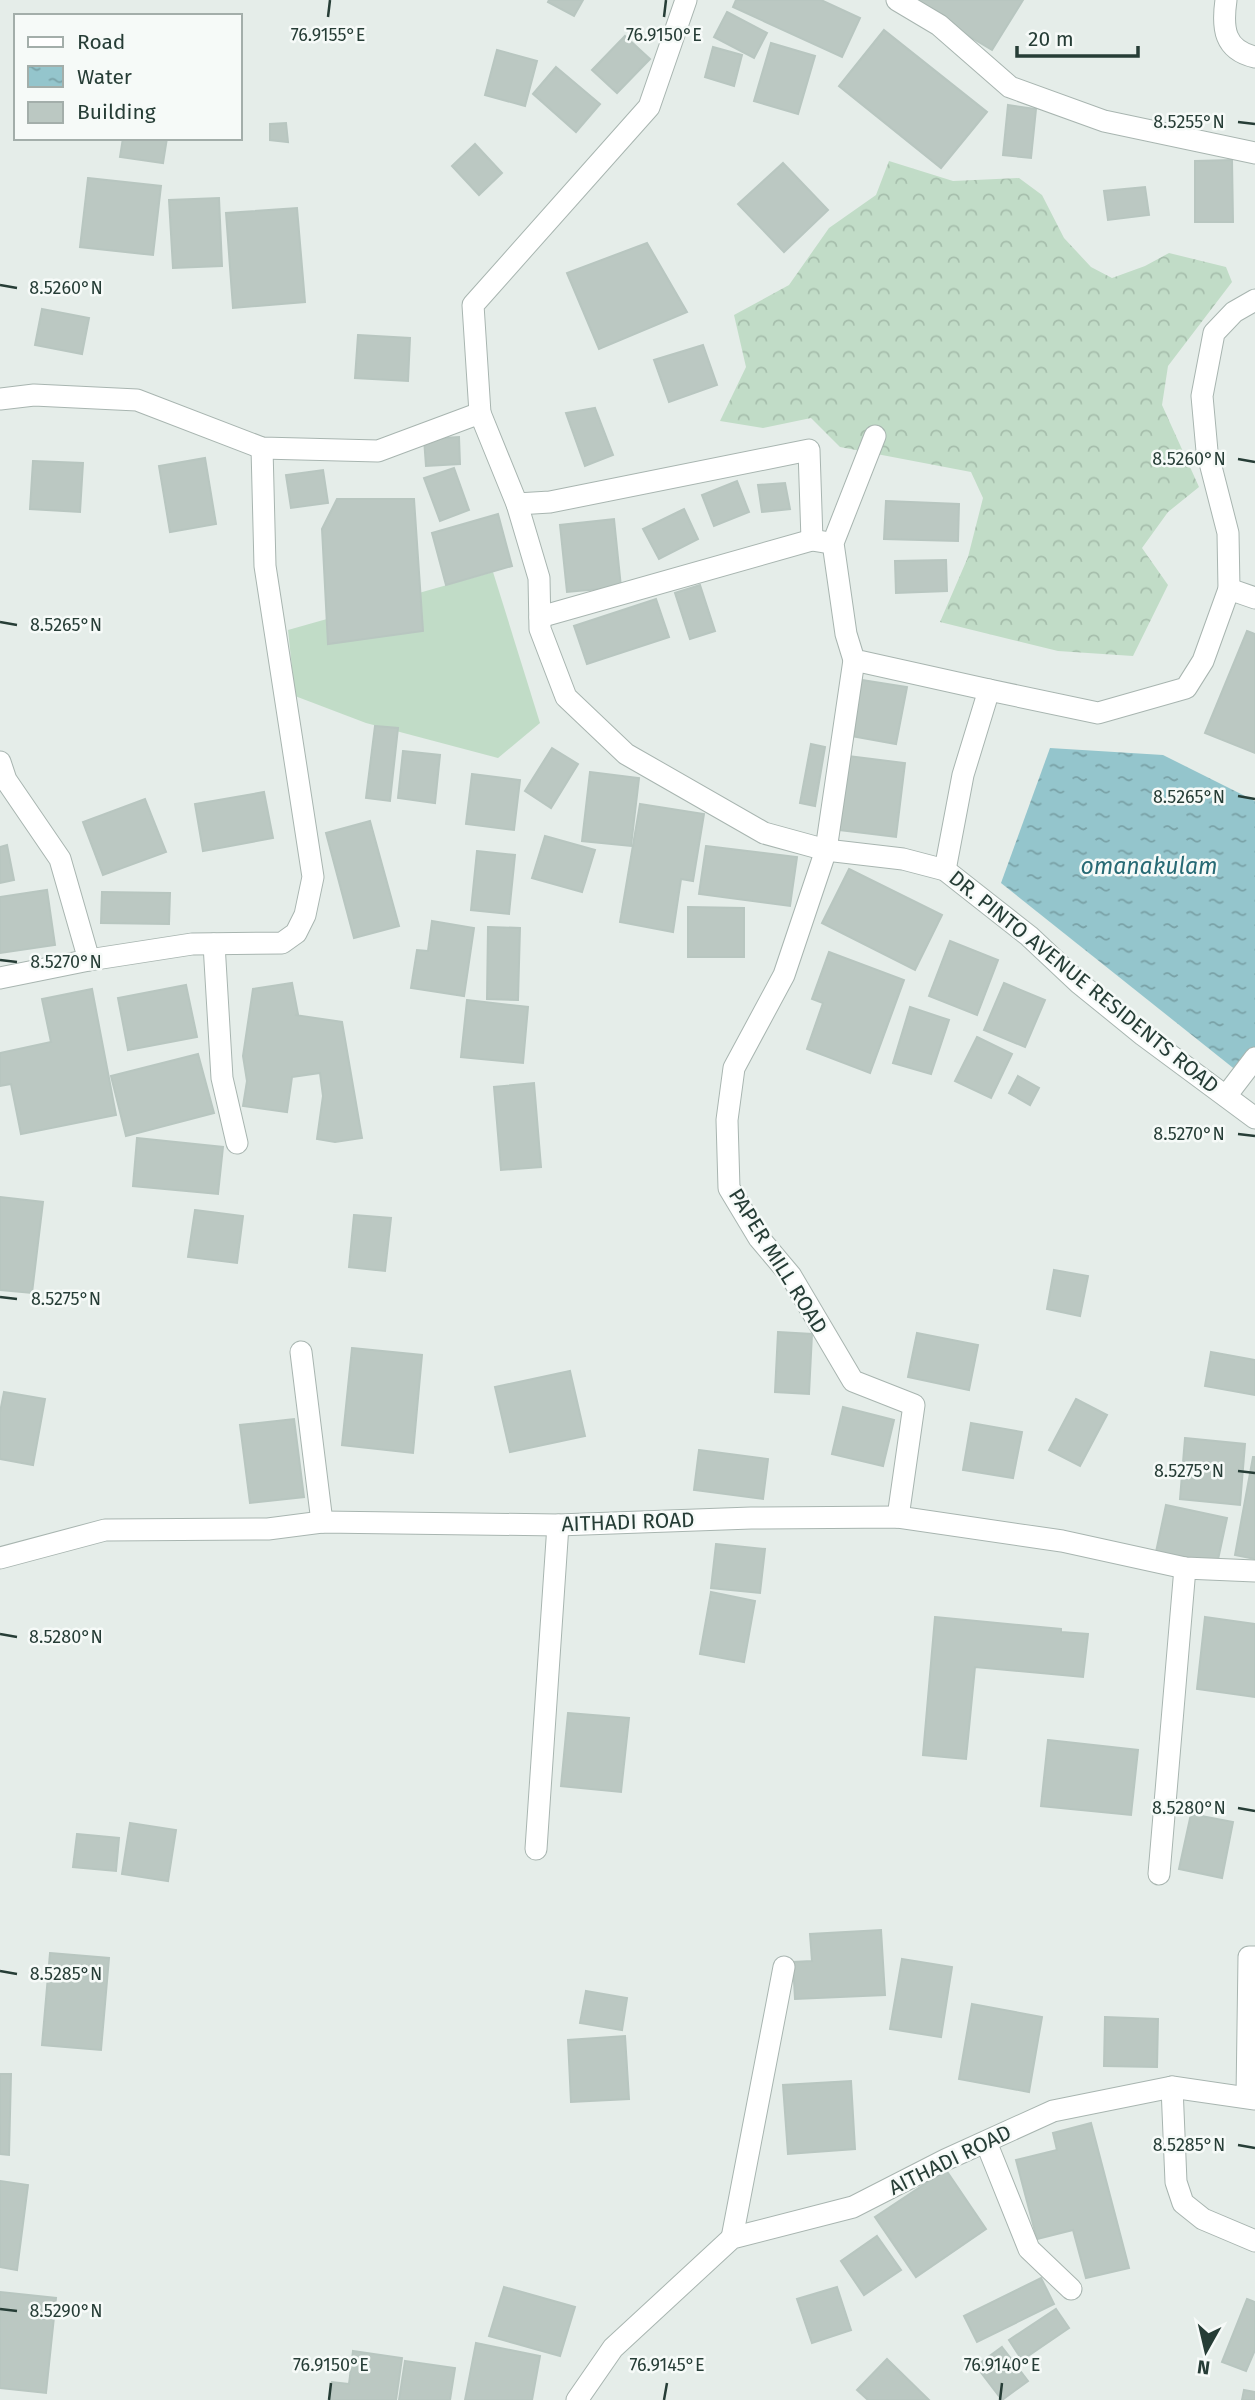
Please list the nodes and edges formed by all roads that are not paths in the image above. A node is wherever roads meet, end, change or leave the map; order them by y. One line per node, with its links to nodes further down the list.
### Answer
1 (686, 0): 8 (street, DR. PINTO AVENUE RESIDENTS ROAD)
2 (898, 0): 5 (street)
3 (1226, 0): 4 (street)
4 (1255, 57)
5 (1255, 153)
6 (1255, 300): 14 (street)
7 (0, 399): 10 (street)
8 (480, 413): 10 (street); 11 (street, DR. PINTO AVENUE RESIDENTS ROAD)
9 (875, 436): 13 (street)
10 (262, 447): 22 (street)
11 (517, 503): 12 (street); 16 (street, DR. PINTO AVENUE RESIDENTS ROAD)
12 (812, 540): 13 (street); 16 (street)
13 (833, 543): 17 (street)
14 (1229, 589): 15 (street); 18 (street)
15 (1255, 597)
16 (540, 617): 20 (street, DR. PINTO AVENUE RESIDENTS ROAD)
17 (854, 660): 18 (street); 20 (street)
18 (989, 690): 21 (street)
19 (0, 762): 23 (street)
20 (826, 850): 21 (street, DR. PINTO AVENUE RESIDENTS ROAD); 30 (street, PAPER MILL ROAD)
21 (945, 870): 26 (street, DR. PINTO AVENUE RESIDENTS ROAD)
22 (214, 944): 23 (street); 28 (street)
23 (89, 960): 24 (street)
24 (0, 978)
25 (1255, 1058): 26 (street)
26 (1226, 1096): 27 (street, DR. PINTO AVENUE RESIDENTS ROAD)
27 (1255, 1118)
28 (237, 1143)
29 (301, 1352): 31 (street)
30 (898, 1517): 32 (street, AITHADI ROAD); 34 (street, AITHADI ROAD)
31 (322, 1522): 32 (street, AITHADI ROAD); 33 (street, AITHADI ROAD)
32 (558, 1525): 36 (street)
33 (0, 1558)
34 (1185, 1568): 35 (street, AITHADI ROAD); 37 (street)
35 (1255, 1571)
36 (536, 1849)
37 (1159, 1874)
38 (1255, 1956): 41 (street, AITHADI ROAD)
39 (783, 1968): 43 (street)
40 (1172, 2087): 41 (street, AITHADI ROAD); 42 (street, AITHADI ROAD); 44 (street)
41 (1251, 2098)
42 (986, 2142): 43 (street, AITHADI ROAD); 45 (street)
43 (732, 2238): 46 (street, AITHADI ROAD)
44 (1255, 2241)
45 (1071, 2289)
46 (588, 2396)

